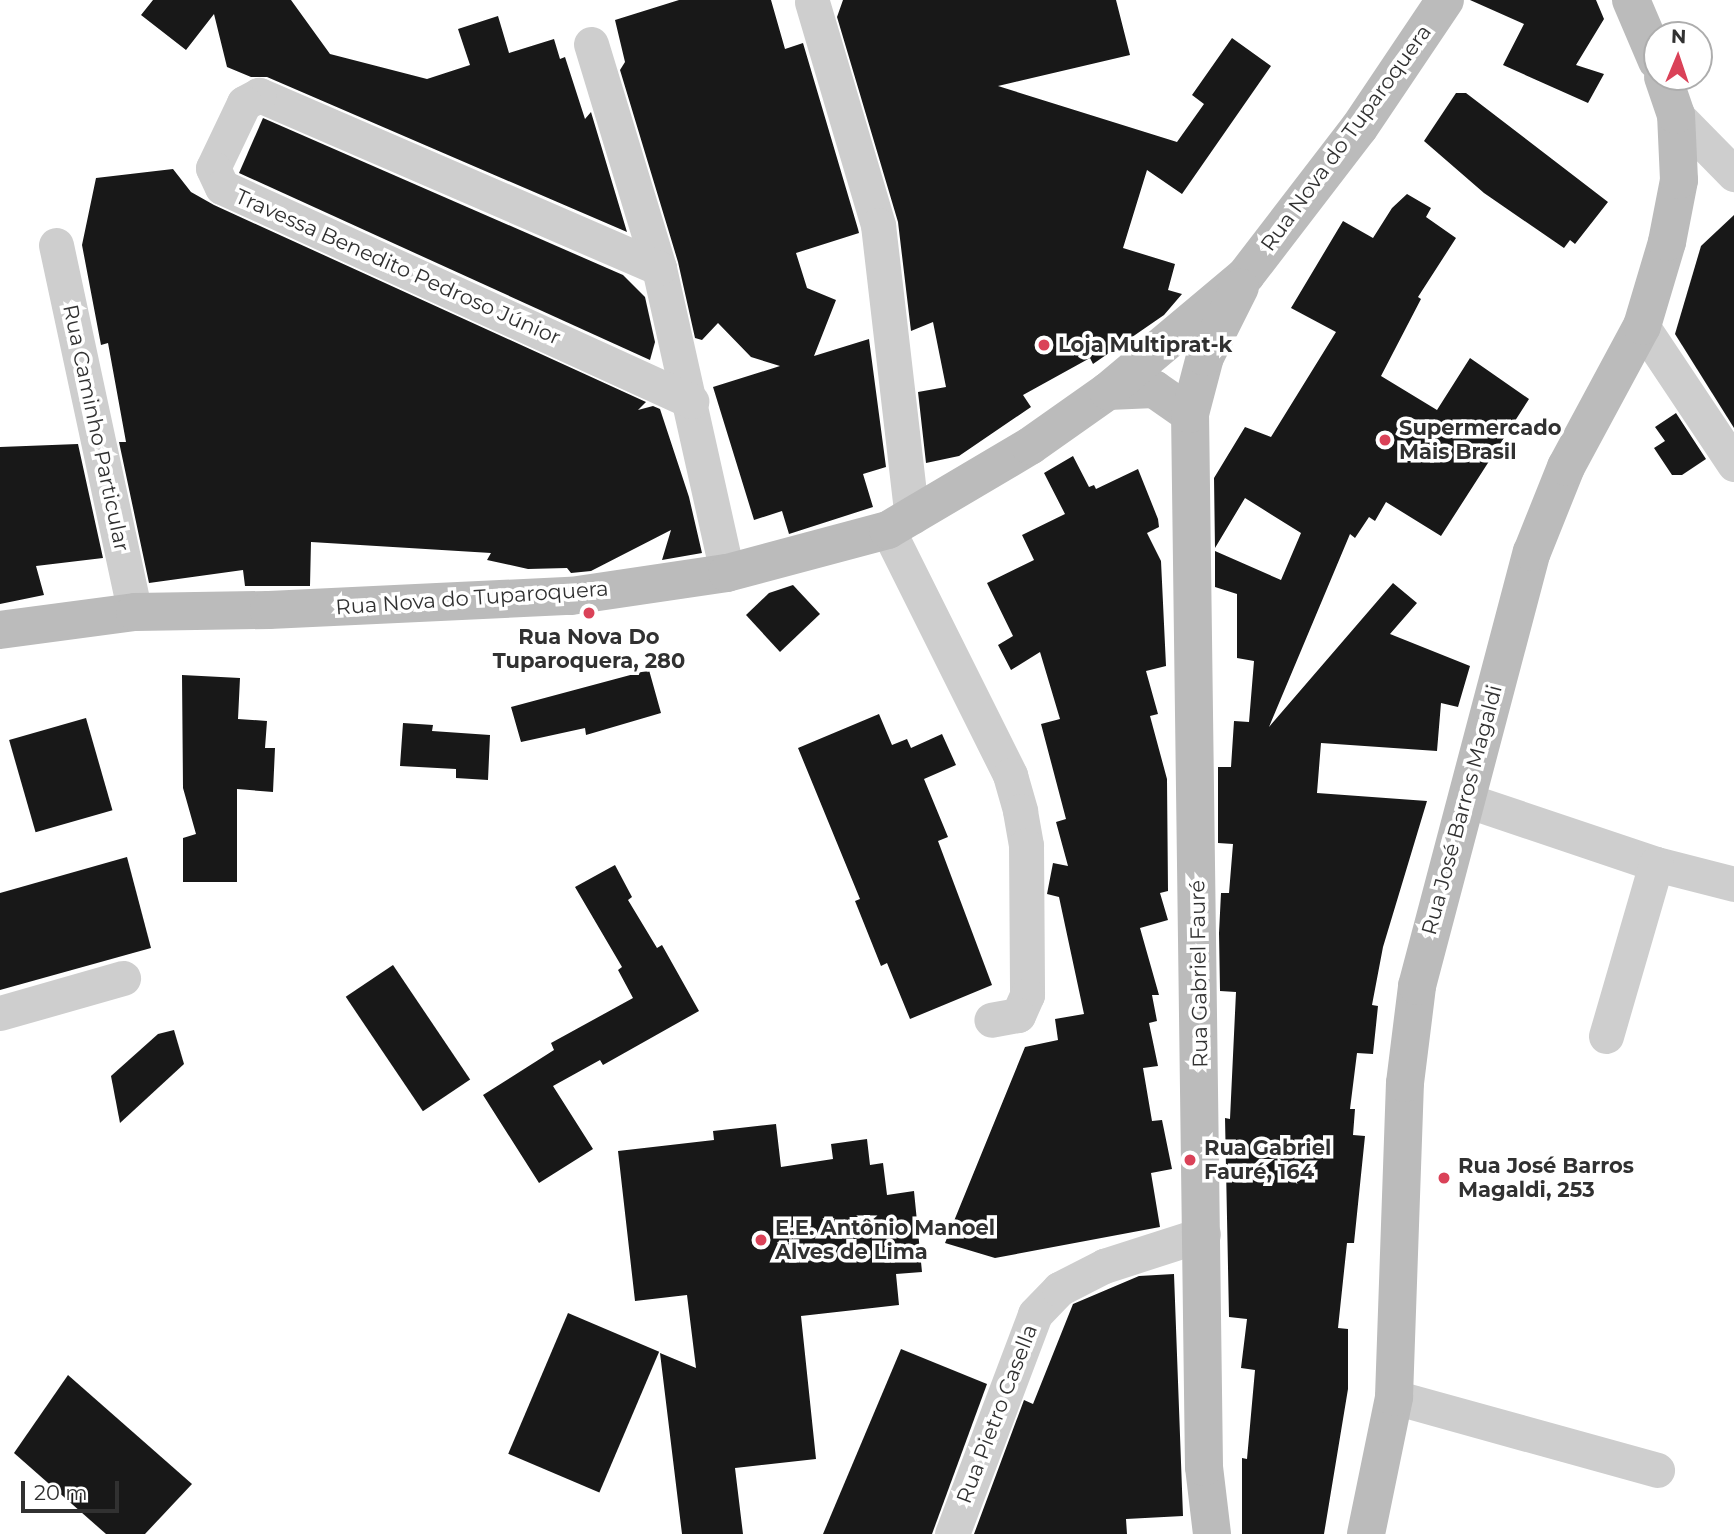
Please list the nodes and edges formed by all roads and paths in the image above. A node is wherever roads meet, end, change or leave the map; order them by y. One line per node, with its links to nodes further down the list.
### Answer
1 (1446, 0): 11 (main road, Rua Nova do Tuparoquera)
2 (1632, 0): 4 (main road)
3 (812, 2): 17 (street)
4 (1643, 27)
5 (592, 44): 10 (street)
6 (1668, 91): 7 (main road, Rua José Barros Magaldi)
7 (1676, 115): 8 (street); 12 (main road, Rua José Barros Magaldi)
8 (1734, 174)
9 (57, 245): 19 (street, Rua Caminho Particular)
10 (659, 268): 14 (street); 14 (street, Travessa Benedito Pedroso Júnior)
11 (1245, 275): 13 (main road, Rua Nova do Tuparoquera); 15 (main road, Rua Nova do Tuparoquera)
12 (1642, 326): 16 (street); 21 (main road, Rua José Barros Magaldi)
13 (1108, 391): 15 (main road); 17 (main road, Rua Nova do Tuparoquera)
14 (691, 401): 18 (street)
15 (1190, 414): 28 (main road, Rua Gabriel Fauré)
16 (1734, 464)
17 (900, 524): 18 (main road, Rua Nova do Tuparoquera); 26 (street)
18 (727, 573): 19 (main road, Rua Nova do Tuparoquera)
19 (135, 612): 20 (main road, Rua Nova do Tuparoquera)
20 (0, 631)
21 (1469, 801): 22 (street); 29 (main road, Rua José Barros Magaldi)
22 (1656, 864): 23 (street); 27 (street)
23 (1734, 884)
24 (123, 978): 25 (street)
25 (0, 1013)
26 (991, 1020)
27 (1606, 1036)
28 (1203, 1234): 31 (street, Rua Pietro Casella); 32 (main road, Rua Gabriel Fauré)
29 (1394, 1397): 30 (street); 33 (main road, Rua José Barros Magaldi)
30 (1657, 1470)
31 (952, 1534)
32 (1212, 1534)
33 (1366, 1534)

